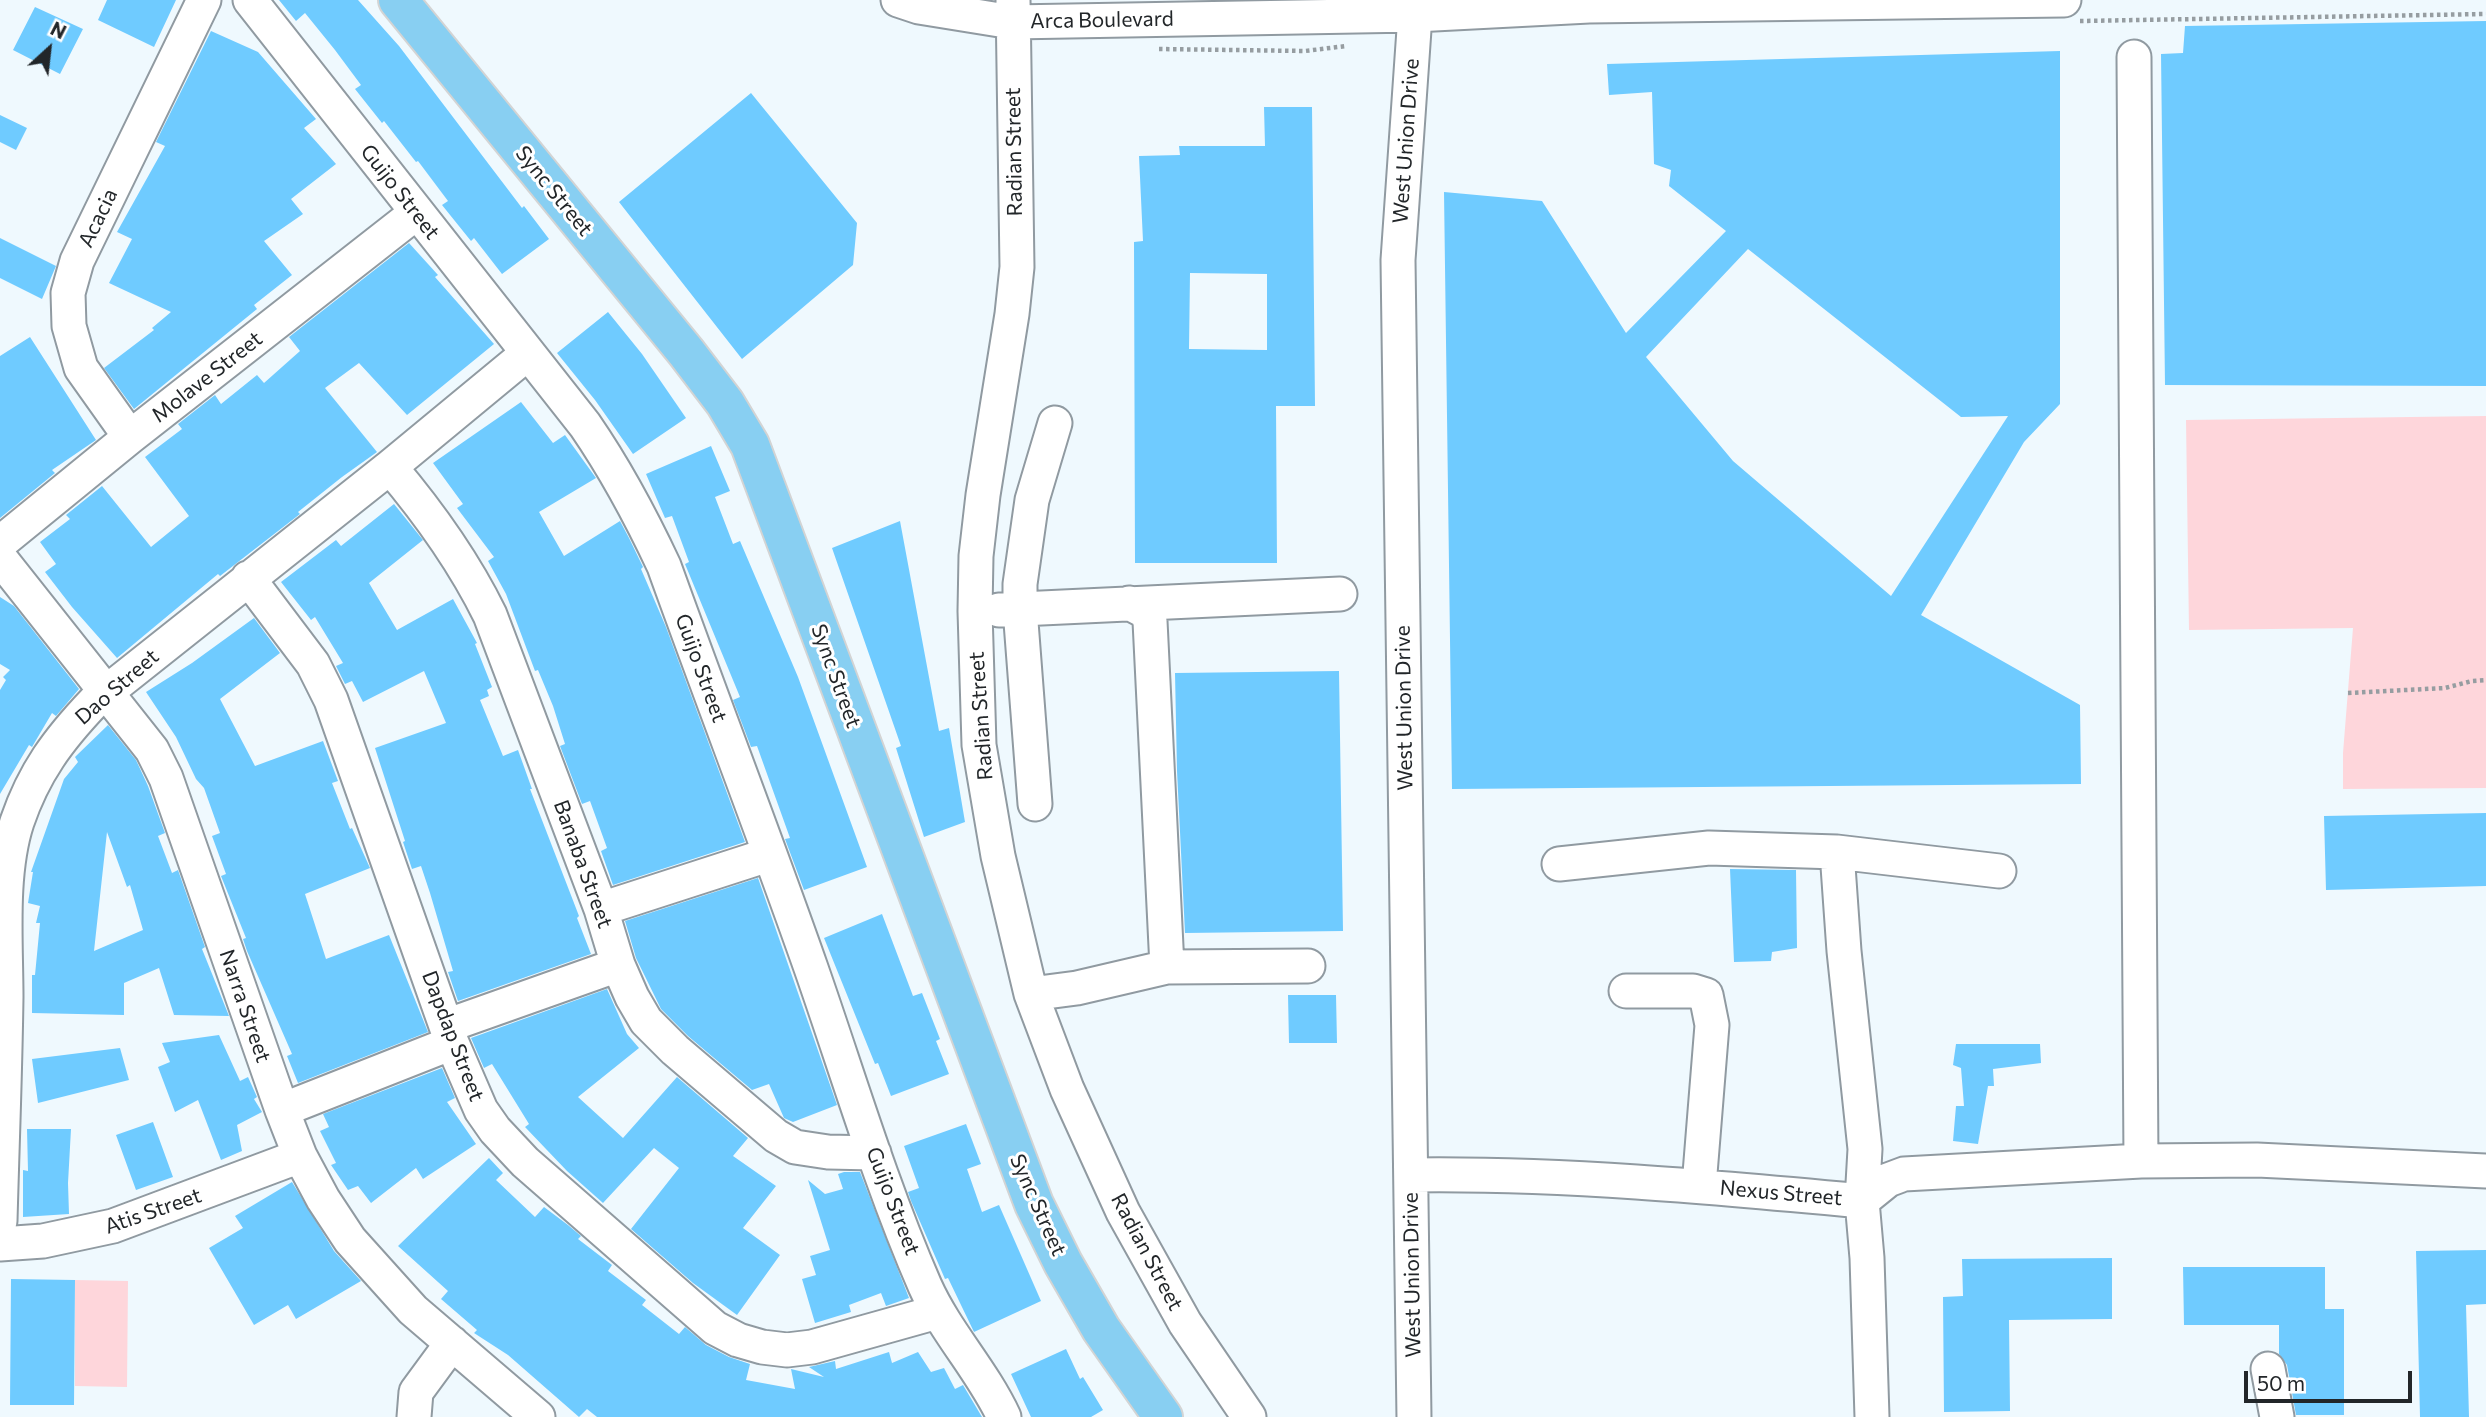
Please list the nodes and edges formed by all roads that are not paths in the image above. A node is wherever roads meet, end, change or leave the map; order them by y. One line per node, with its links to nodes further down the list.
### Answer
1 (204, 0): 12 (street, Acacia)
2 (250, 0): 9 (street, Guijo Street)
3 (398, 0): 51 (main road, Sync Street)
4 (898, 0): 7 (street, Arca Boulevard)
5 (2064, 0): 6 (street, Arca Boulevard)
6 (1418, 8): 7 (street, Arca Boulevard); 39 (street, West Union Drive)
7 (1013, 11): 20 (street, Radian Street)
8 (2134, 57): 37 (street)
9 (416, 213): 10 (street, Guijo Street); 12 (street, Molave Street)
10 (528, 353): 13 (street, Dao Street); 24 (street, Guijo Street)
11 (1055, 423): 19 (street)
12 (130, 438): 14 (street, Molave Street)
13 (390, 467): 16 (street, Dao Street); 27 (street, Banaba Street)
14 (0, 543)
15 (0, 558): 21 (street, Narra Street)
16 (248, 578): 21 (street, Dao Street); 33 (street, Dapdap Street)
17 (1340, 594): 18 (street)
18 (1129, 603): 19 (street); 30 (street)
19 (1020, 609): 20 (street); 22 (street)
20 (975, 611): 32 (street, Radian Street)
21 (106, 692): 34 (street, Narra Street); 42 (street, Dao Street)
22 (1035, 804)
23 (1837, 852): 25 (street); 26 (street); 41 (street)
24 (768, 855): 27 (street); 35 (street, Guijo Street)
25 (1559, 864)
26 (2000, 871)
27 (601, 909): 28 (street, Banaba Street)
28 (618, 965): 33 (street); 35 (street, Banaba Street)
29 (1308, 966): 30 (street)
30 (1167, 967): 32 (street)
31 (1626, 991): 40 (street)
32 (1031, 993): 52 (street, Radian Street)
33 (449, 1035): 34 (street); 44 (street, Dapdap Street)
34 (282, 1110): 36 (street, Narra Street)
35 (874, 1153): 44 (street, Guijo Street)
36 (300, 1156): 43 (street, Atis Street); 45 (street, Narra Street)
37 (2141, 1161): 38 (street, Nexus Street); 41 (street, Nexus Street)
38 (2486, 1171)
39 (1411, 1175): 40 (street, Nexus Street); 53 (street, West Union Drive)
40 (1699, 1186): 41 (street, Nexus Street)
41 (1862, 1200): 54 (street)
42 (0, 1221)
43 (0, 1244)
44 (937, 1312): 50 (street, Guijo Street)
45 (452, 1343): 48 (street); 49 (street, Narra Street)
46 (2268, 1369): 47 (street)
47 (2274, 1415)
48 (414, 1417)
49 (538, 1417)
50 (1004, 1417)
51 (1163, 1417)
52 (1249, 1417)
53 (1414, 1417)
54 (1872, 1417)

